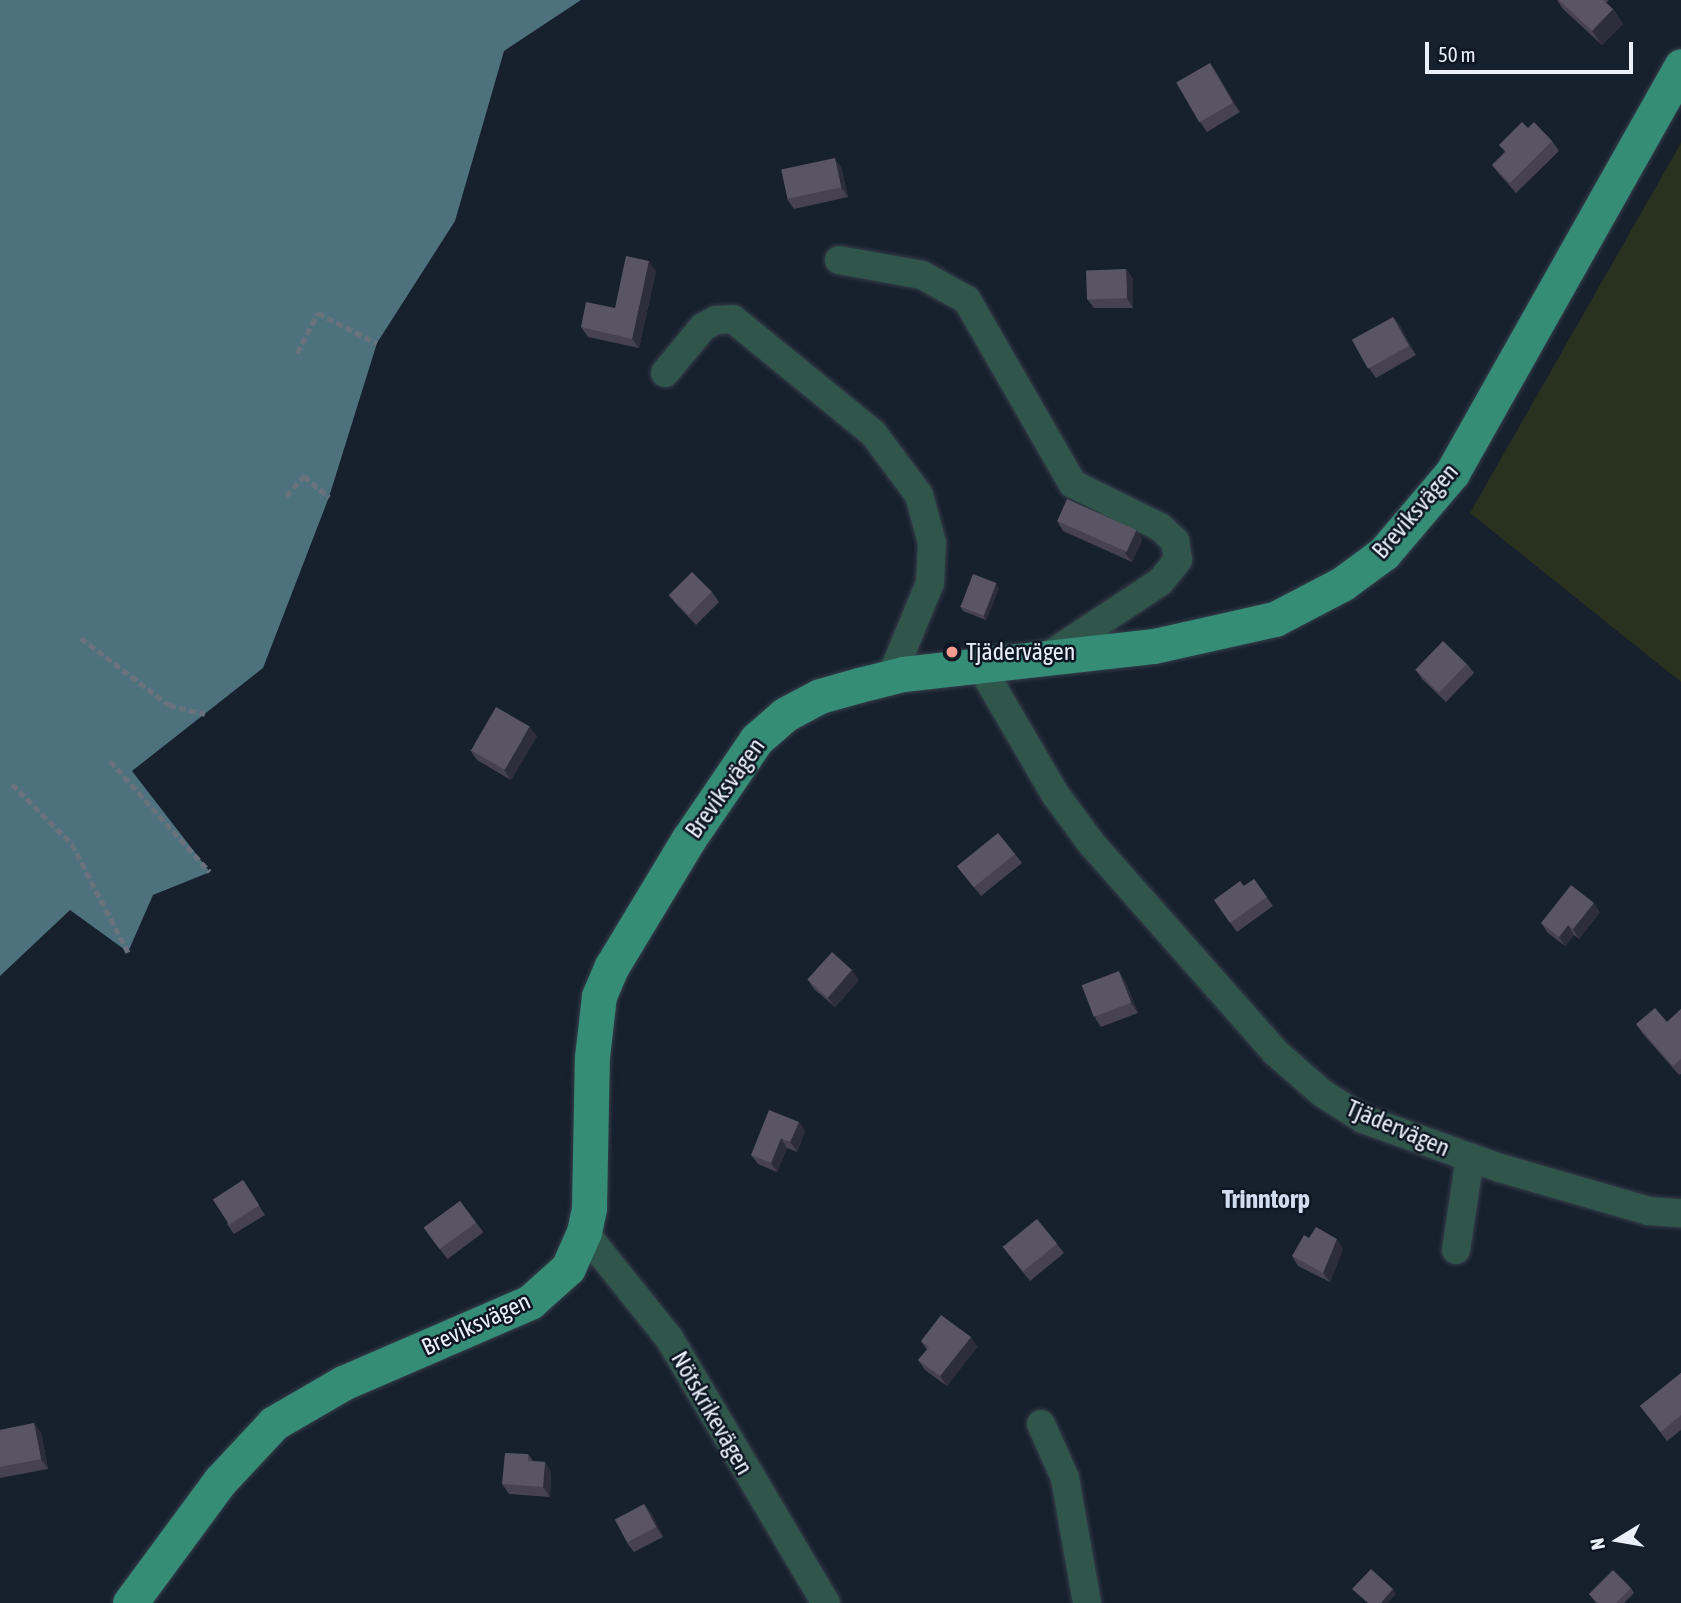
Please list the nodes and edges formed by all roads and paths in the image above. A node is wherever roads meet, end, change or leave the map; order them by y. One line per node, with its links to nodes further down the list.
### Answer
1 (1681, 66): 9 (main road, Breviksvägen)
2 (839, 260): 9 (street)
3 (377, 343): 4 (path)
4 (297, 353)
5 (665, 373): 11 (street)
6 (286, 496): 7 (path)
7 (330, 497)
8 (81, 638): 12 (path)
9 (1042, 659): 10 (main road, Breviksvägen)
10 (981, 667): 11 (main road, Breviksvägen); 17 (street, Tjädervägen)
11 (891, 677): 19 (main road, Breviksvägen)
12 (205, 714)
13 (110, 761): 15 (path)
14 (12, 784): 16 (path)
15 (210, 872)
16 (128, 952)
17 (1470, 1157): 18 (street, Tjädervägen); 20 (street)
18 (1681, 1213)
19 (584, 1232): 22 (main road, Breviksvägen); 23 (street, Nötskrikevägen)
20 (1456, 1250)
21 (1041, 1424): 24 (street)
22 (130, 1603)
23 (826, 1603)
24 (1087, 1603)

